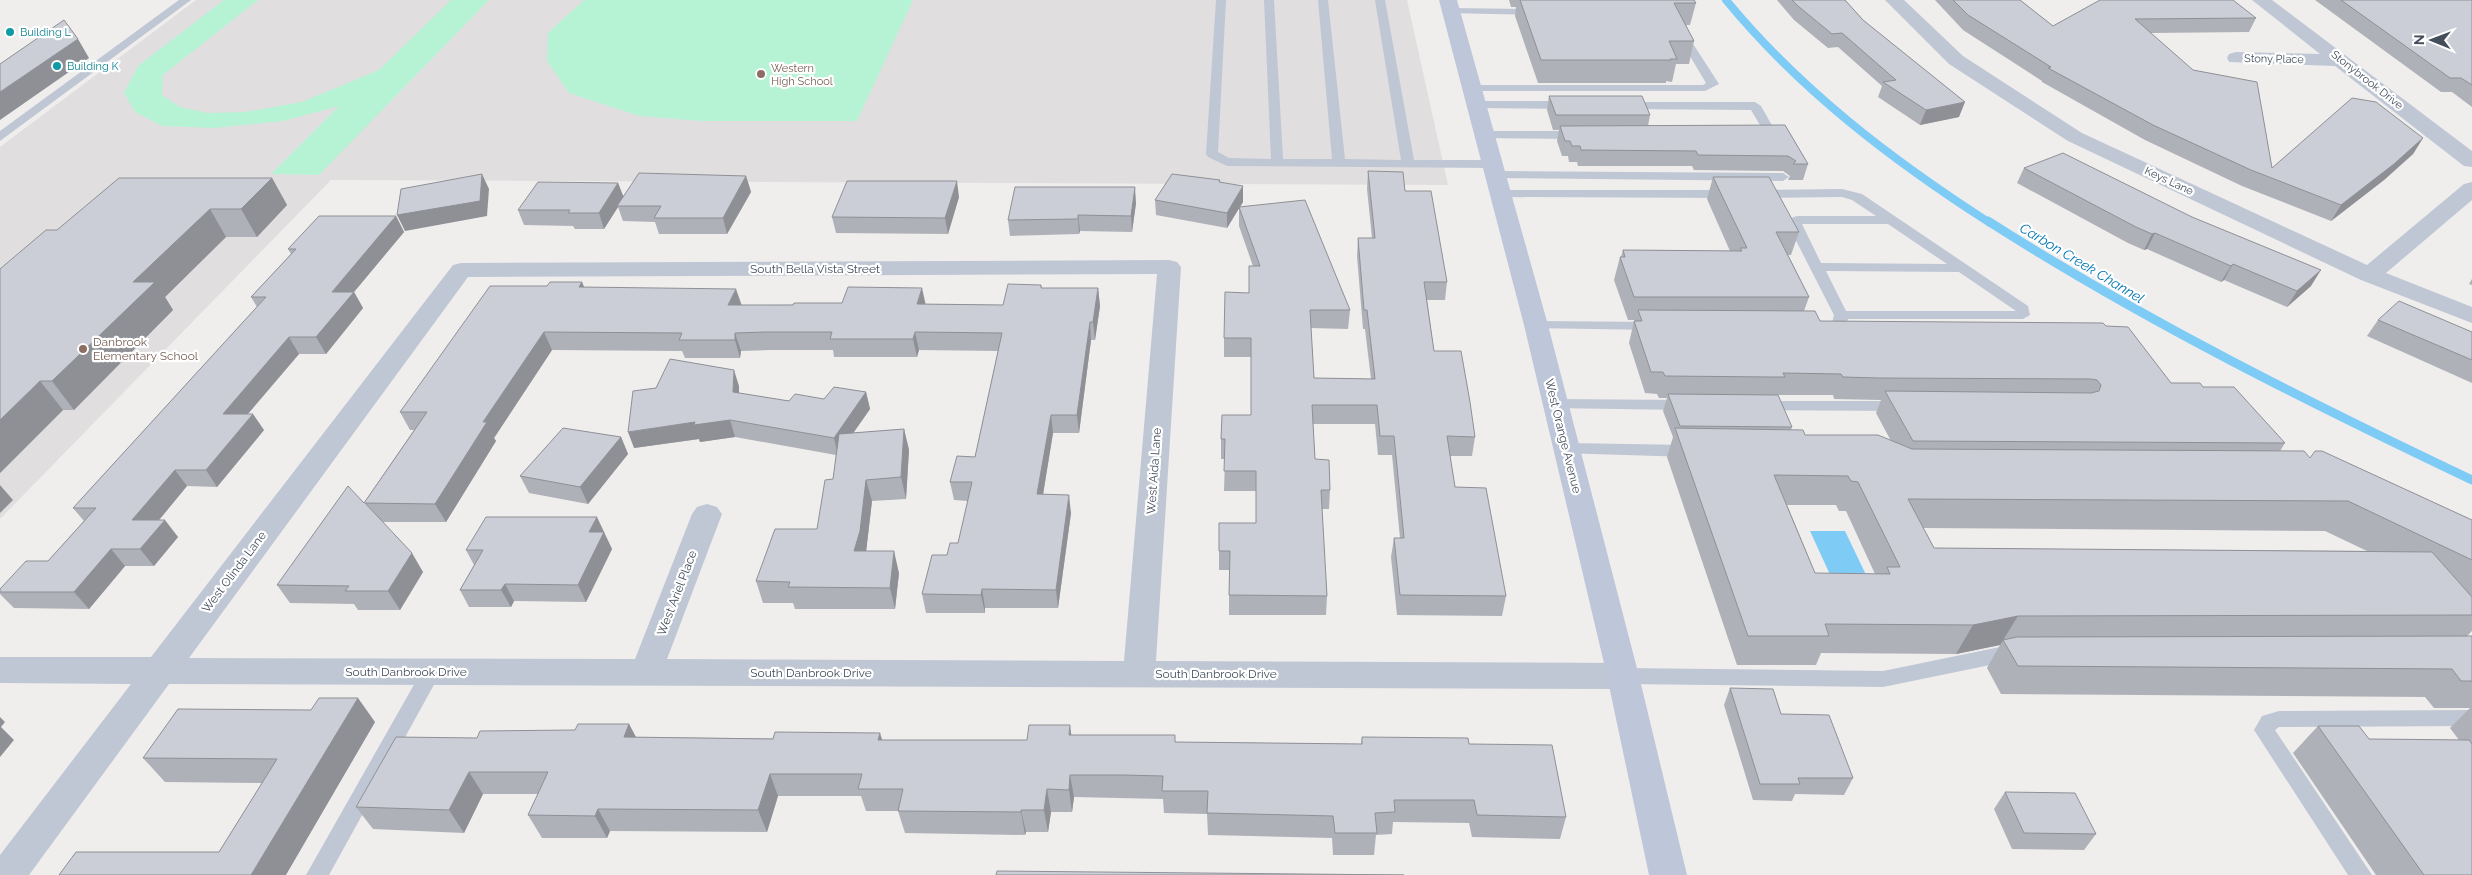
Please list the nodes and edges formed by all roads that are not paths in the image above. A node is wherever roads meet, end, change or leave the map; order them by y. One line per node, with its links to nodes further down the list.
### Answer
1 (186, 0): 16 (lane)
2 (1220, 0): 23 (lane)
3 (1269, 0): 23 (lane)
4 (1323, 0): 21 (lane)
5 (1380, 0): 22 (lane)
6 (1894, 0): 33 (street, Keys Lane)
7 (2261, 0): 12 (street, Stonybrook Drive)
8 (1449, 6): 9 (lane); 13 (main road, West Orange Avenue)
9 (1545, 12)
10 (1683, 36): 13 (lane)
11 (2236, 58): 12 (street, Stony Place)
12 (2342, 60): 20 (street, Stonybrook Drive)
13 (1474, 96): 14 (lane); 17 (main road, West Orange Avenue)
14 (1585, 105)
15 (1615, 106): 19 (lane)
16 (3, 132)
17 (1484, 135): 18 (lane); 25 (main road, West Orange Avenue)
18 (1594, 135)
19 (1752, 136)
20 (2472, 161)
21 (1339, 162): 22 (lane); 23 (lane)
22 (1408, 162): 25 (lane)
23 (1277, 163)
24 (1783, 176): 25 (lane)
25 (1497, 178): 27 (lane); 36 (main road, West Orange Avenue)
26 (2472, 189): 33 (street)
27 (1722, 194): 28 (lane)
28 (1891, 220): 29 (lane); 31 (lane)
29 (1817, 267): 31 (lane); 34 (lane)
30 (1169, 268): 32 (street, South Bella Vista Street); 51 (street, West Aida Lane)
31 (1963, 268): 34 (lane)
32 (461, 270): 48 (street, West Olinda Lane)
33 (2369, 275): 35 (street, Keys Lane)
34 (1841, 315): 38 (lane)
35 (2472, 316)
36 (1536, 325): 37 (lane); 39 (main road, West Orange Avenue)
37 (1667, 326)
38 (1812, 327)
39 (1555, 404): 40 (lane); 43 (main road, West Orange Avenue)
40 (1704, 405)
41 (1743, 405): 42 (lane)
42 (1921, 407)
43 (1566, 449): 44 (lane); 52 (main road, West Orange Avenue)
44 (1711, 451)
45 (707, 514): 50 (street, West Ariel Place)
46 (2030, 655): 52 (lane)
47 (0, 670): 48 (street, South Danbrook Drive)
48 (160, 671): 49 (street, South Danbrook Drive); 54 (street, West Olinda Lane)
49 (430, 672): 50 (street, South Danbrook Drive); 55 (lane)
50 (646, 672): 51 (street, South Danbrook Drive)
51 (1139, 674): 52 (street, South Danbrook Drive)
52 (1623, 676): 56 (main road, West Orange Avenue)
53 (2472, 718): 57 (lane)
54 (7, 875)
55 (317, 875)
56 (1668, 875)
57 (2361, 875)

